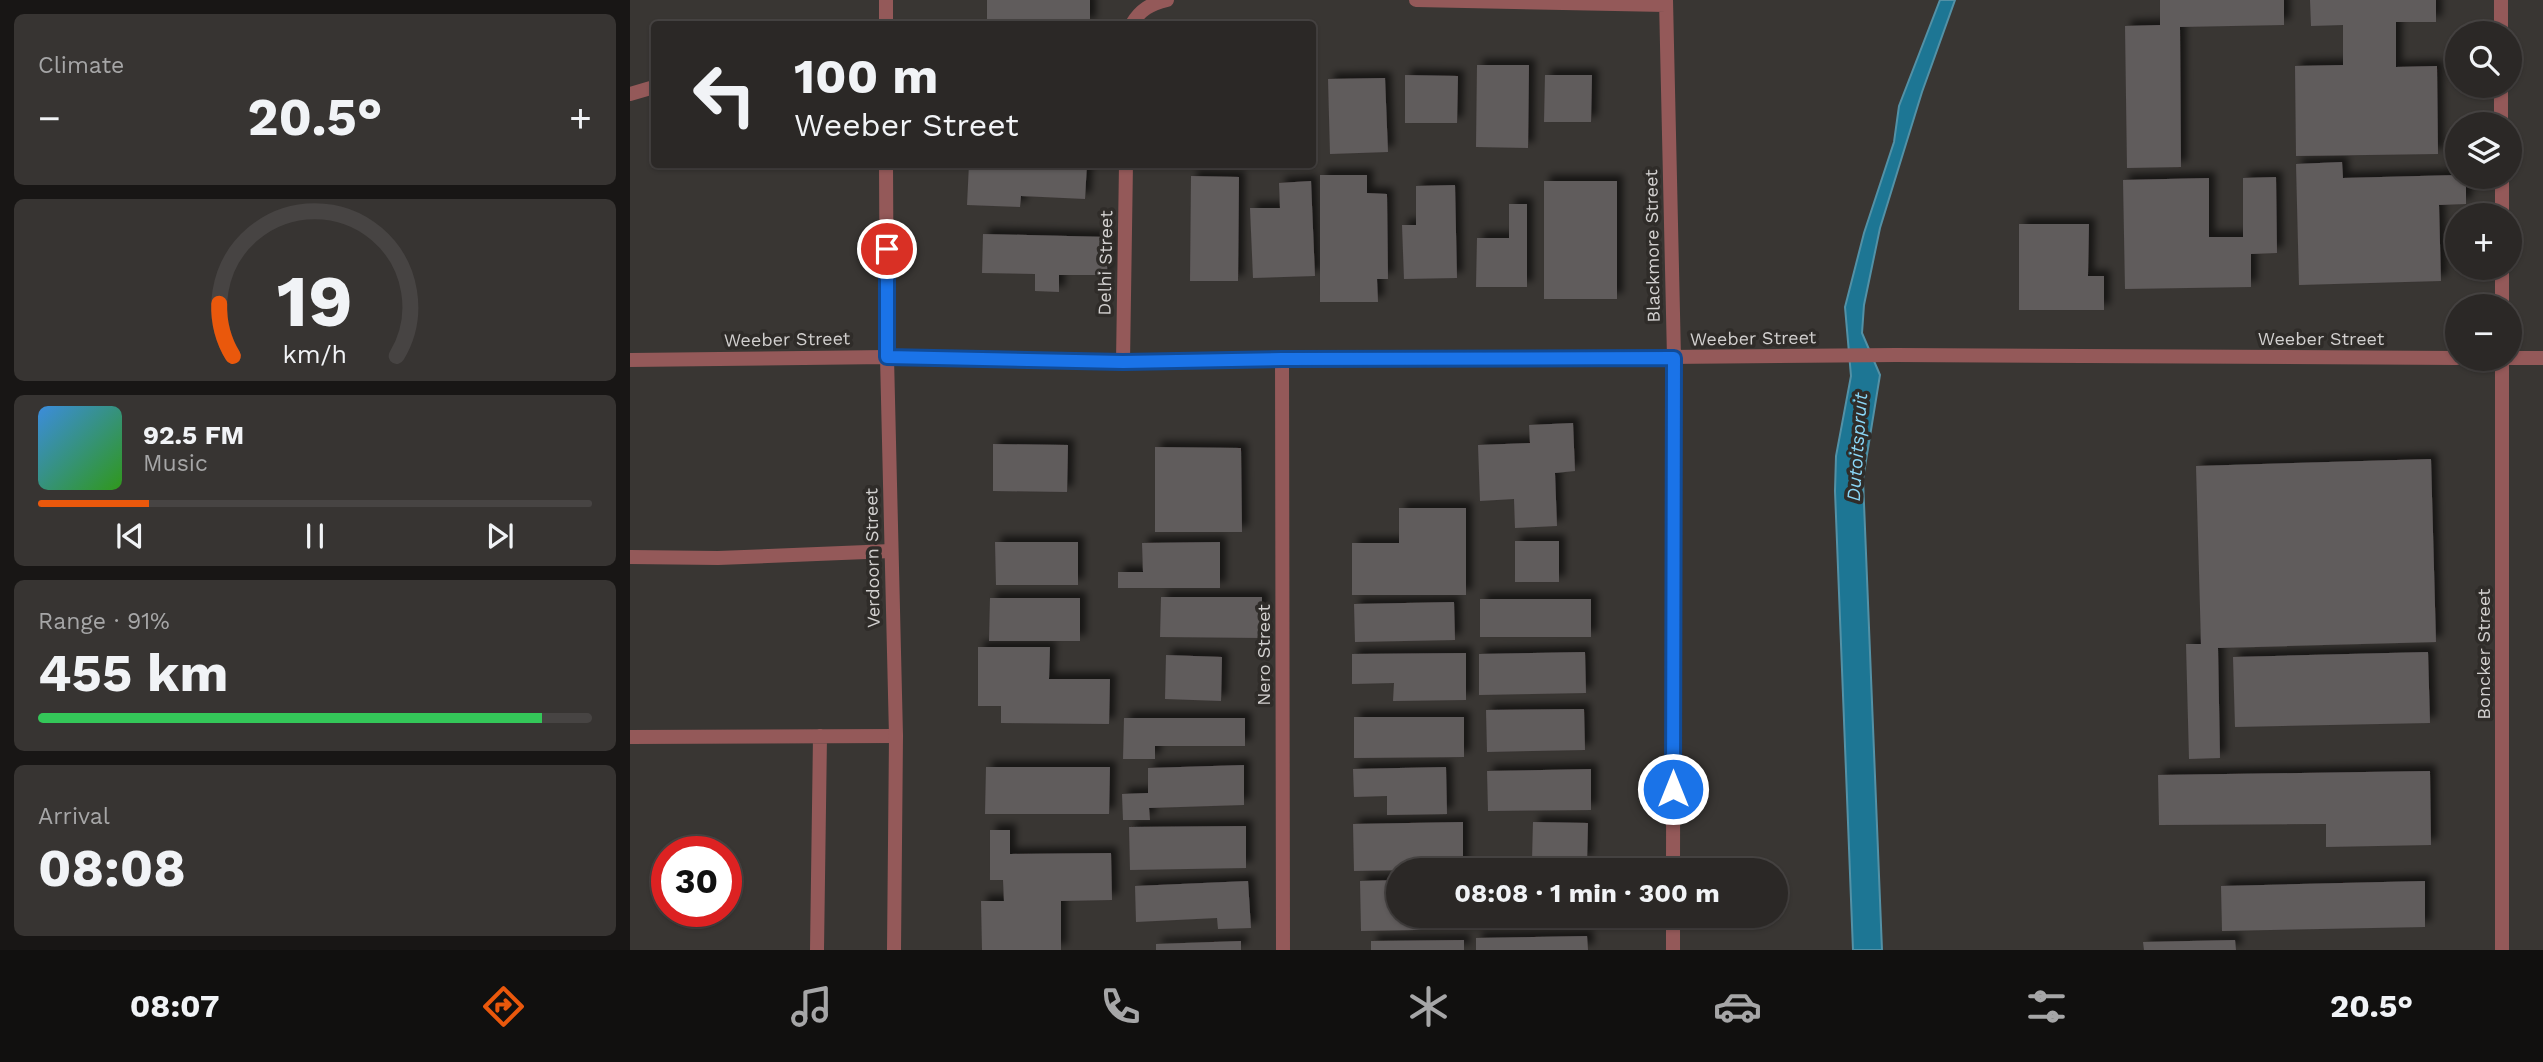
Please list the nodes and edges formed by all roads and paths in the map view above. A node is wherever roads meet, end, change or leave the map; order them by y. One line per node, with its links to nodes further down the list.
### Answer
1 (886, 0): 7 (street)
2 (1167, 0): 6 (street)
3 (1416, 0): 5 (street)
4 (2501, 0): 8 (street)
5 (1666, 2): 14 (street, Blackmore Street)
6 (1136, 18)
7 (886, 21)
8 (2501, 21)
9 (651, 88): 10 (street)
10 (630, 94)
11 (887, 168): 13 (street, Verdoorn Street)
12 (1126, 168): 20 (street, Delhi Street)
13 (887, 357): 19 (street, Weeber Street); 20 (street, Weeber Street); 22 (street, Verdoorn Street)
14 (1674, 358): 15 (street, Weeber Street); 18 (street, Weeber Street); 27 (street, Blackmore Street)
15 (2445, 358)
16 (2522, 358): 17 (street)
17 (2543, 358)
18 (1282, 359): 20 (street, Weeber Street); 31 (street, Nero Street)
19 (630, 360)
20 (1123, 362)
21 (2502, 371): 33 (street, Boncker Street)
22 (891, 551): 23 (street); 25 (street, Verdoorn Street)
23 (630, 557)
24 (820, 736): 25 (street); 26 (street); 29 (street)
25 (896, 736): 30 (street, Verdoorn Street)
26 (630, 737)
27 (1673, 858)
28 (1673, 928): 32 (street)
29 (817, 950)
30 (894, 950)
31 (1283, 950)
32 (1673, 950)
33 (2502, 950)

